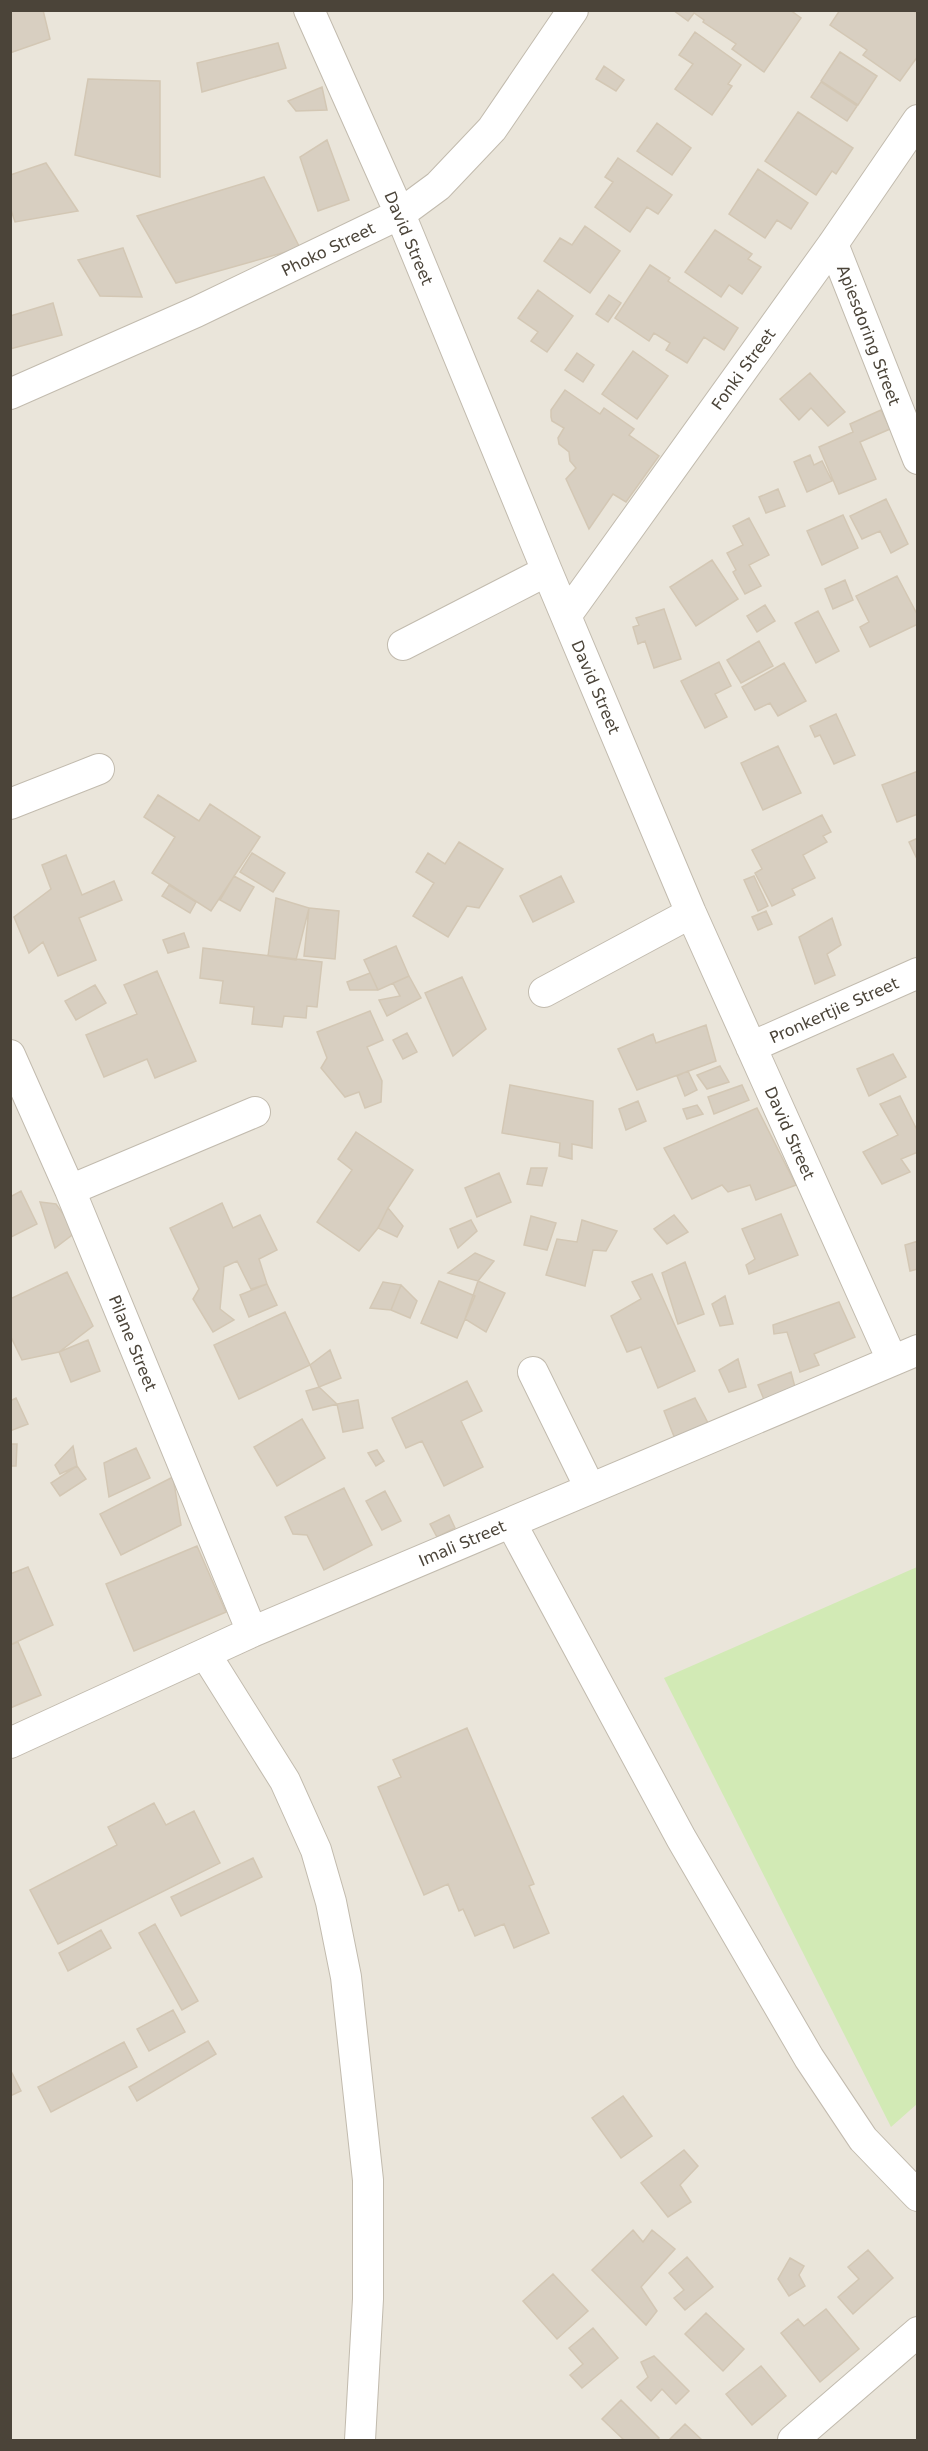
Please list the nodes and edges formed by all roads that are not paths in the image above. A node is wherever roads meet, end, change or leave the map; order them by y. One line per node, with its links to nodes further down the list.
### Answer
1 (309, 10): 4 (street, David Street)
2 (573, 10): 4 (street, Phoko Street)
3 (918, 120): 5 (street, Fonki Street)
4 (400, 214): 6 (street, Phoko Street); 8 (street, David Street)
5 (833, 244): 7 (street, Apiesdoring Street); 9 (street, Fonki Street)
6 (10, 394)
7 (918, 459)
8 (547, 571): 9 (street, David Street); 10 (street)
9 (566, 616): 13 (street, David Street)
10 (403, 645)
11 (99, 769): 12 (street)
12 (10, 804)
13 (691, 913): 15 (street); 16 (street, David Street)
14 (918, 973): 16 (street, Pronkertjie Street)
15 (544, 992)
16 (751, 1047): 20 (street, David Street)
17 (10, 1055): 19 (street, Pilane Street)
18 (255, 1112): 19 (street)
19 (70, 1190): 24 (street, Pilane Street)
20 (905, 1355): 22 (street, Imali Street)
21 (534, 1372): 22 (street)
22 (590, 1488): 23 (street, Imali Street)
23 (511, 1522): 24 (street, Imali Street); 27 (street)
24 (252, 1632): 25 (street, Imali Street)
25 (206, 1654): 26 (street, Imali Street); 29 (street)
26 (10, 1743)
27 (918, 2196)
28 (918, 2332): 30 (street)
29 (360, 2440)
30 (793, 2440)

